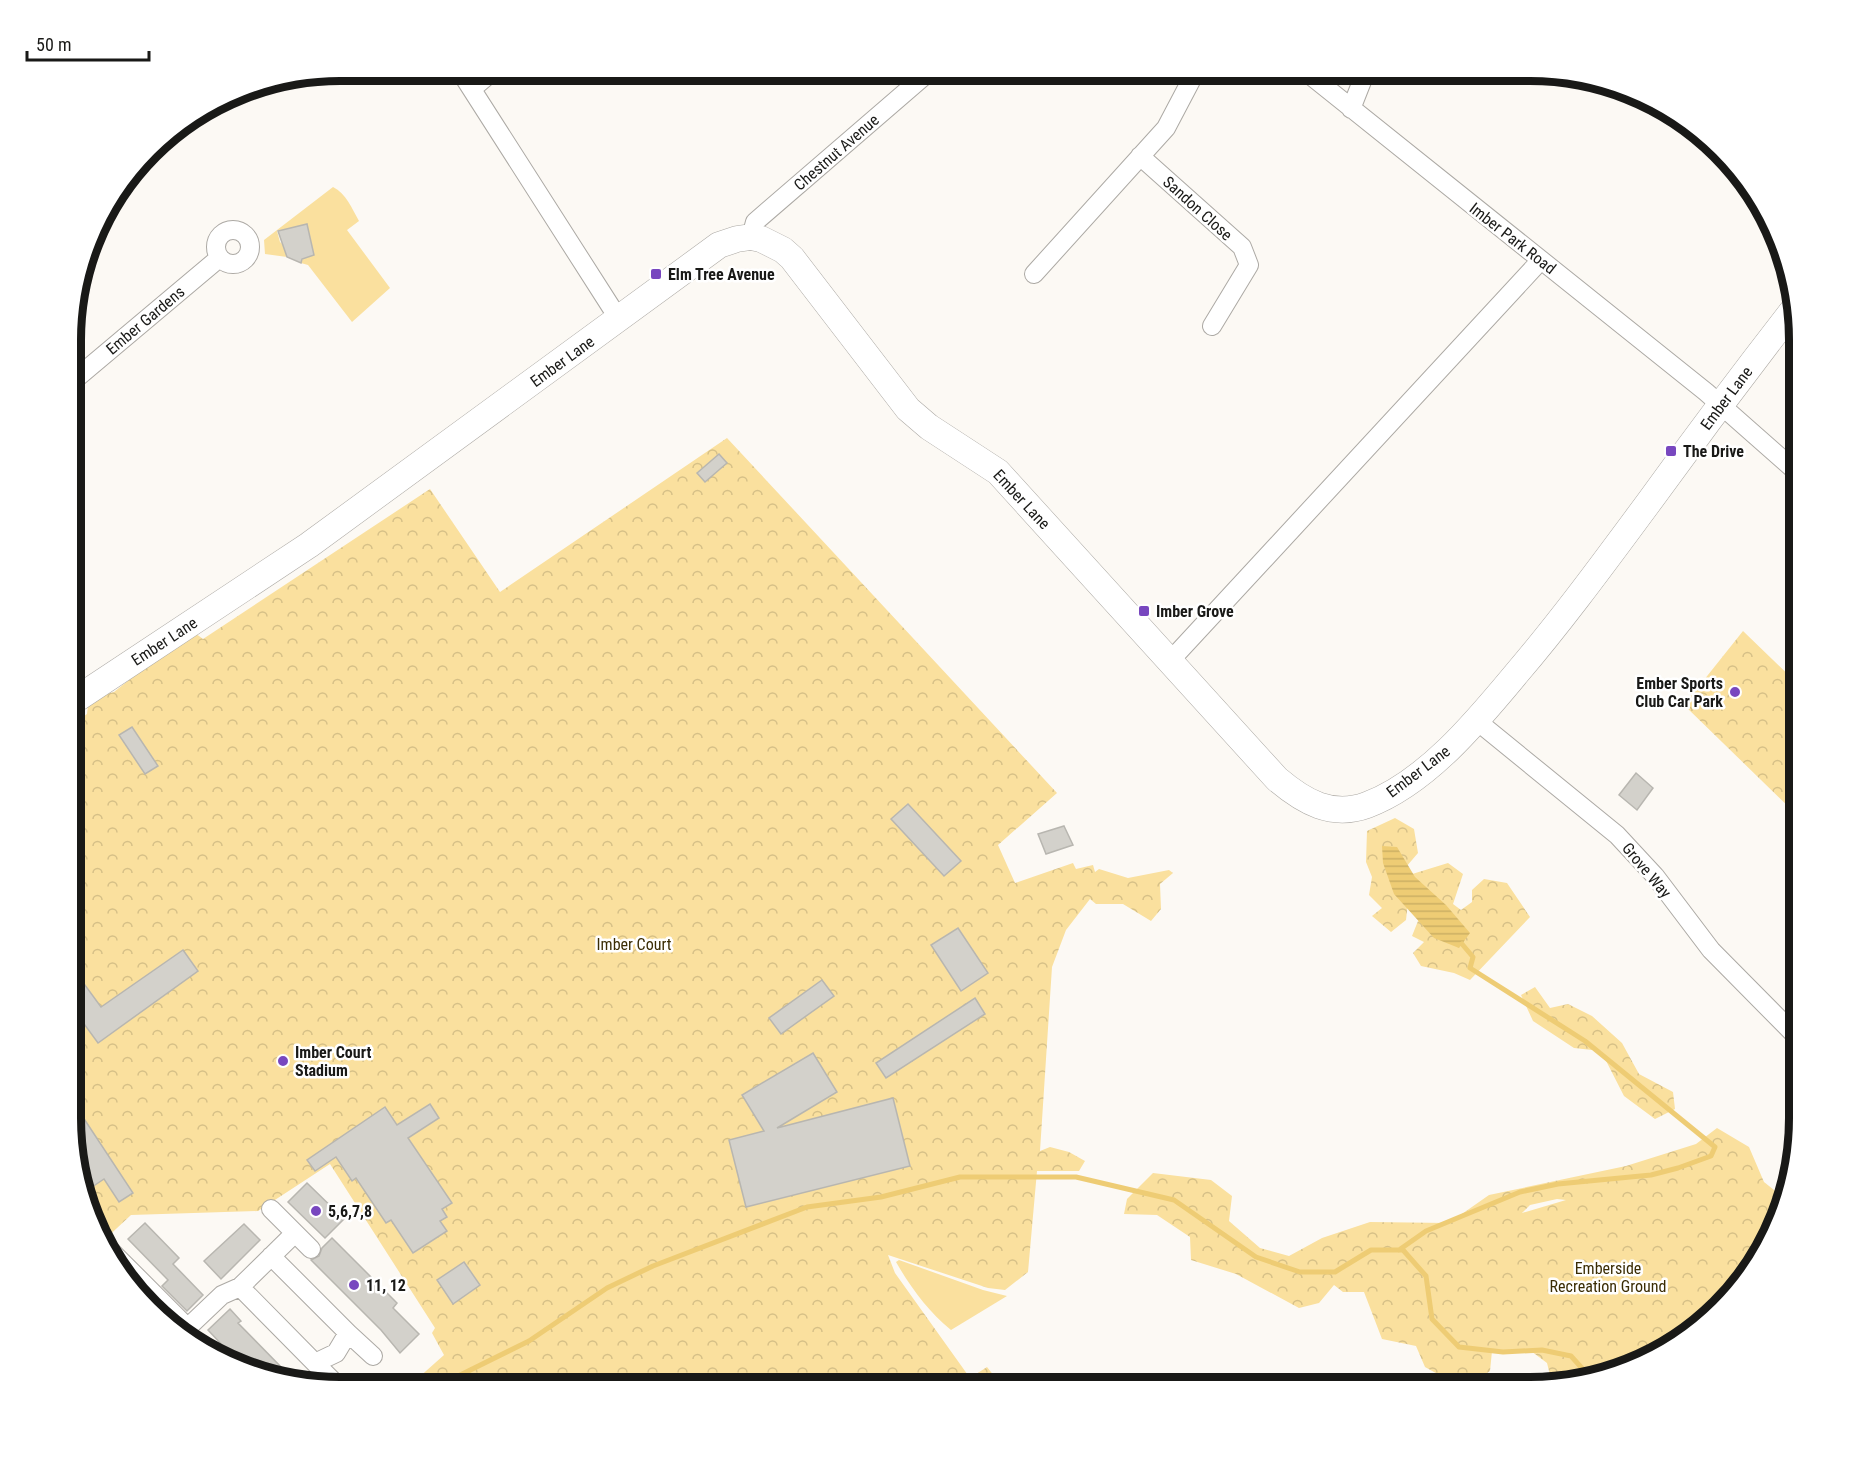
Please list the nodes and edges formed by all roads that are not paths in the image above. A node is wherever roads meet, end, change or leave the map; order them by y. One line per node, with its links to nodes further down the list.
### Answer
1 (467, 81): 7 (street)
2 (481, 81): 7 (street)
3 (918, 81): 10 (street, Chestnut Avenue)
4 (1191, 81): 9 (street)
5 (1317, 81): 8 (street, Imber Park Road)
6 (1362, 81): 8 (street)
7 (472, 90): 15 (street)
8 (1351, 109): 12 (street, Imber Park Road)
9 (1140, 156): 13 (street); 16 (street, Sandon Close)
10 (751, 237): 15 (main road, Ember Lane); 20 (main road, Ember Lane)
11 (218, 259): 17 (street, Ember Gardens)
12 (1541, 260): 18 (street, Imber Park Road); 20 (street)
13 (1034, 274)
14 (1788, 317): 18 (main road, Ember Lane)
15 (621, 319): 21 (main road, Ember Lane)
16 (1212, 326)
17 (81, 374)
18 (1720, 404): 19 (street); 22 (main road, Ember Lane)
19 (1789, 465)
20 (1170, 660): 22 (main road, Ember Lane)
21 (81, 696)
22 (1477, 721): 23 (street, Grove Way)
23 (1789, 1028)
24 (272, 1209): 25 (street)
25 (295, 1233): 26 (street); 27 (street)
26 (311, 1249)
27 (271, 1256): 29 (street); 32 (street)
28 (138, 1279): 30 (street)
29 (240, 1287): 31 (street); 34 (street)
30 (169, 1313)
31 (188, 1327)
32 (348, 1333): 33 (street); 34 (street)
33 (373, 1356)
34 (315, 1364): 35 (street)
35 (328, 1376)

